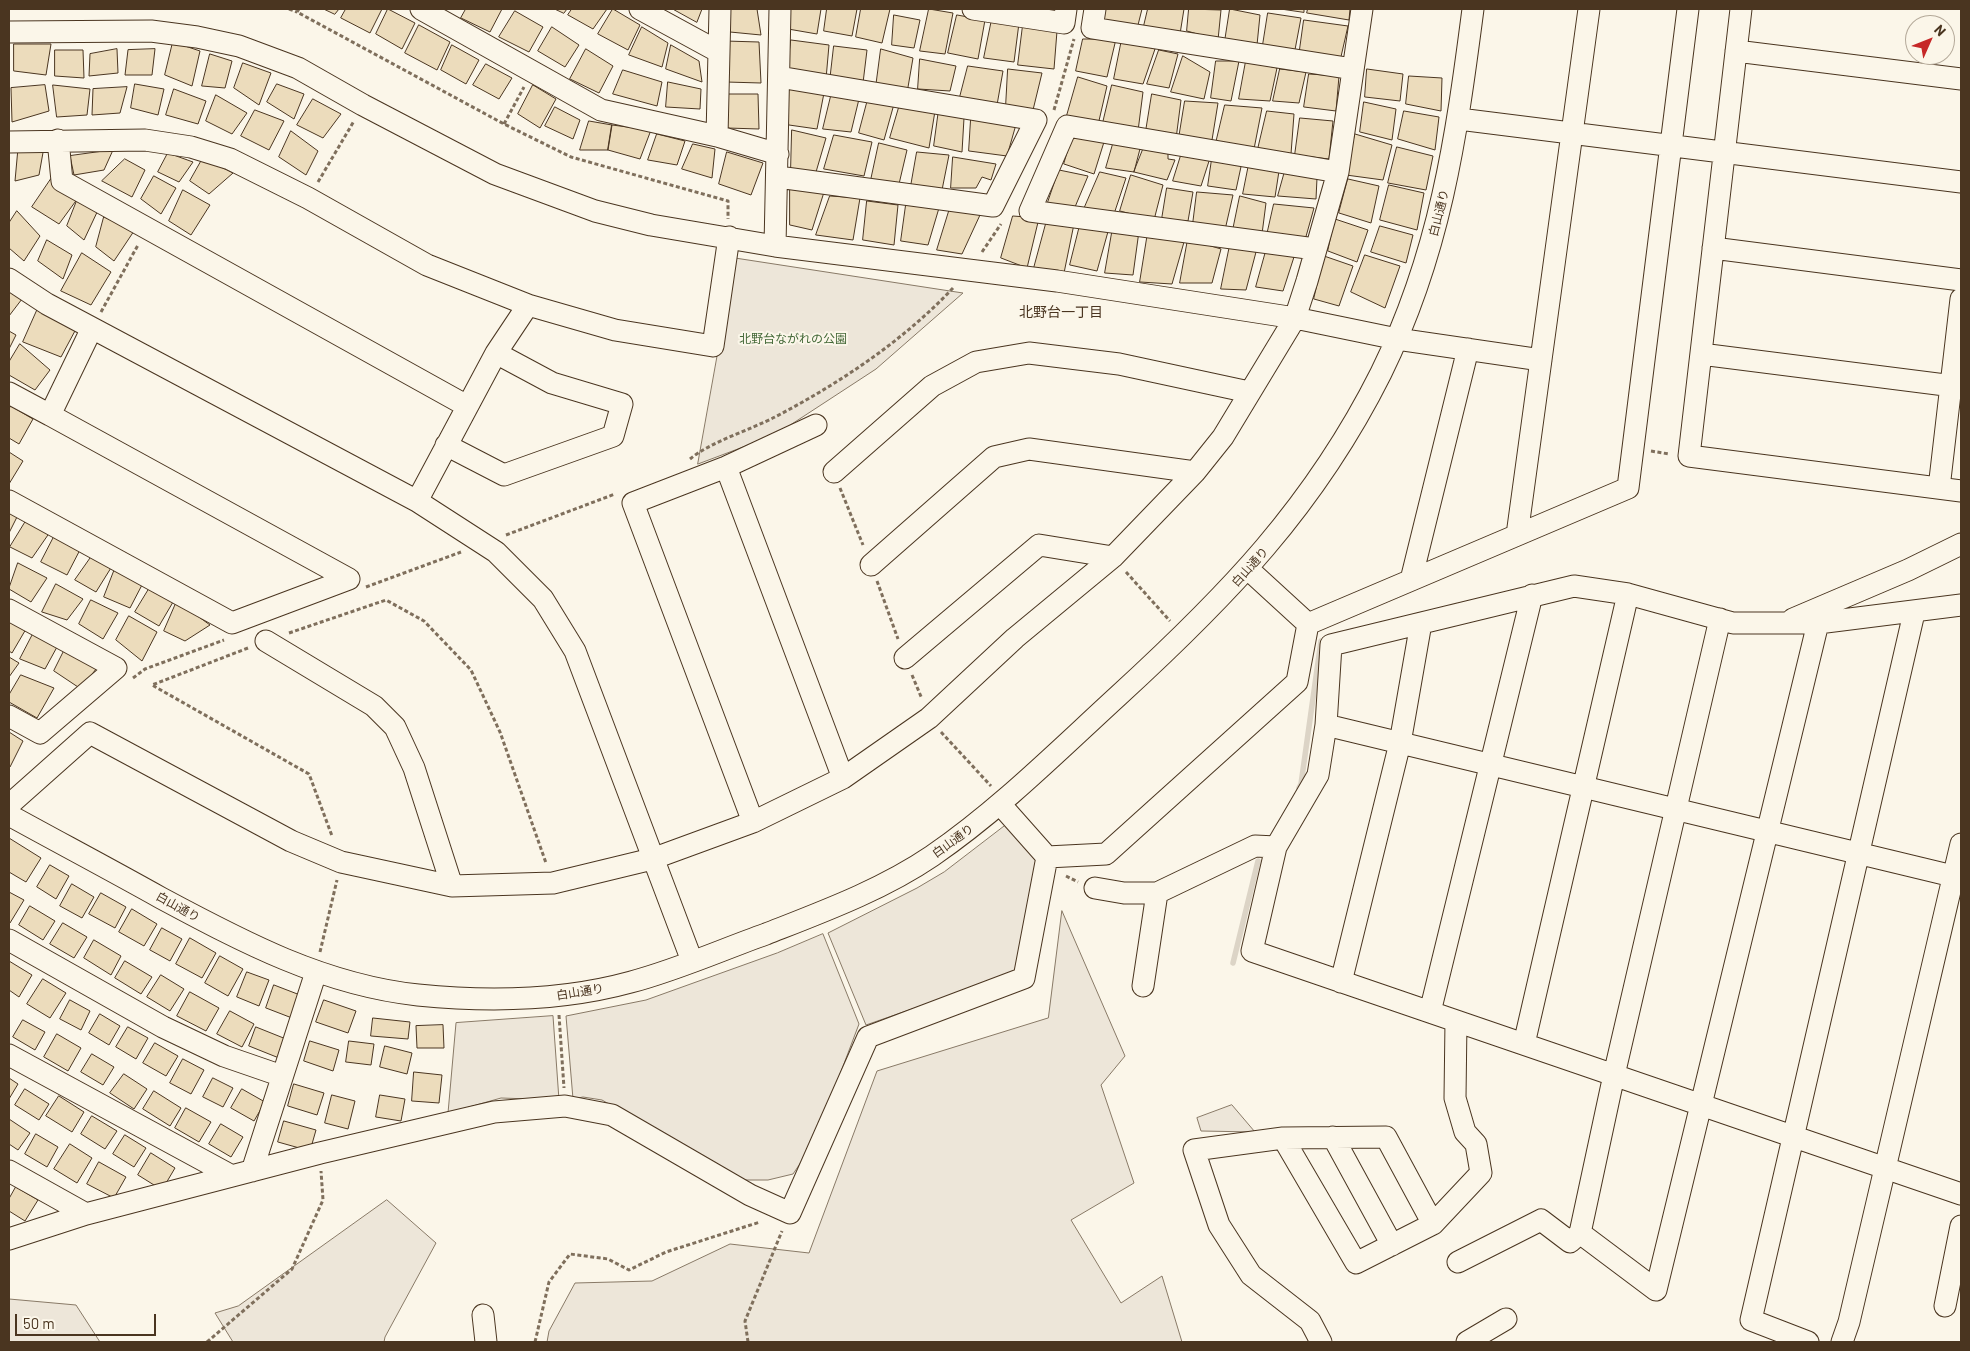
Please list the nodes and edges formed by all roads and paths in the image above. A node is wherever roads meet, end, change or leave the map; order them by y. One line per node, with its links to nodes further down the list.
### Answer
1 (289, 9): 14 (path)
2 (420, 9): 19 (street)
3 (640, 9): 17 (street)
4 (720, 9): 17 (street)
5 (780, 9): 20 (street)
6 (973, 9): 7 (street)
7 (1066, 9)
8 (1095, 9): 18 (street)
9 (1362, 9): 18 (street)
10 (1473, 9): 23 (street, 白山通り)
11 (1589, 9): 25 (street)
12 (1688, 9): 29 (street)
13 (1741, 9): 16 (street)
14 (298, 11): 24 (path)
15 (9, 32): 22 (street)
16 (1736, 51): 21 (street); 30 (street)
17 (719, 52): 26 (street)
18 (1353, 69): 32 (street)
19 (532, 71): 24 (path); 26 (street)
20 (779, 77): 31 (street); 33 (street)
21 (1961, 79)
22 (363, 105): 35 (path); 37 (street)
23 (1459, 119): 25 (street); 47 (street, 白山通り)
24 (504, 124): 37 (path)
25 (1572, 133): 29 (street); 51 (street)
26 (717, 136): 31 (street)
27 (58, 140): 28 (street); 35 (street); 36 (street)
28 (9, 142)
29 (1671, 145): 30 (street); 59 (street)
30 (1724, 152): 34 (street); 39 (street)
31 (778, 154): 33 (street)
32 (1338, 172): 40 (street); 40 (street)
33 (778, 178): 38 (street)
34 (1961, 182)
35 (308, 198): 44 (street)
36 (147, 229): 46 (path); 55 (street)
37 (729, 237): 38 (street); 44 (street)
38 (775, 246): 45 (street)
39 (1713, 248): 42 (street); 50 (street)
40 (1315, 249): 45 (street)
41 (9, 279): 46 (street)
42 (1961, 280)
43 (1961, 299): 52 (street)
44 (528, 305): 49 (street)
45 (1295, 318): 47 (street); 53 (street)
46 (92, 328): 56 (street); 67 (street)
47 (1397, 338): 48 (street); 72 (street, 白山通り)
48 (1468, 349): 51 (street); 73 (street)
49 (496, 353): 55 (street); 58 (street)
50 (1701, 354): 52 (street); 60 (street)
51 (1541, 360): 68 (street)
52 (1956, 387): 64 (street)
53 (1250, 392): 62 (street); 63 (street)
54 (9, 393): 56 (street)
55 (467, 406): 58 (street)
56 (50, 416): 66 (street)
57 (816, 425): 61 (street)
58 (446, 445): 67 (street)
59 (1633, 449): 60 (path); 68 (street)
60 (1689, 456): 64 (street)
61 (726, 467): 92 (street); 98 (street)
62 (834, 472): 71 (path)
63 (1195, 472): 70 (street); 71 (street)
64 (1939, 488): 65 (street)
65 (1961, 491)
66 (9, 500)
67 (417, 501): 104 (street)
68 (1517, 535): 73 (street)
69 (1961, 544): 80 (street)
70 (1113, 557): 84 (path); 86 (street); 88 (street)
71 (871, 565): 86 (path)
72 (1248, 569): 83 (street); 84 (street, 白山通り)
73 (1411, 580): 83 (street)
74 (1628, 594): 75 (street); 79 (street); 93 (street)
75 (1532, 595): 81 (street); 91 (street)
76 (1961, 605): 78 (street)
77 (9, 610): 87 (street)
78 (1914, 613): 82 (street); 102 (street)
79 (1720, 619): 80 (street); 96 (street)
80 (1786, 622): 82 (street)
81 (1421, 623): 89 (street); 90 (street)
82 (1818, 623): 99 (street)
83 (1308, 624): 103 (street)
84 (1183, 636): 94 (street, 白山通り)
85 (266, 641): 105 (path); 107 (path); 108 (street)
86 (905, 658): 88 (path)
87 (9, 716)
88 (929, 718): 92 (street); 94 (path)
89 (1326, 725): 90 (street); 101 (street)
90 (1400, 743): 91 (street); 114 (street)
91 (1490, 765): 93 (street); 117 (street)
92 (843, 778): 98 (street)
93 (1583, 787): 96 (street); 119 (street)
94 (1002, 802): 103 (street); 112 (street, 白山通り)
95 (9, 804): 105 (street)
96 (1675, 810): 99 (street); 121 (street)
97 (9, 815): 113 (street, 白山通り)
98 (753, 822): 104 (street)
99 (1767, 832): 102 (street); 123 (street)
100 (1961, 844): 106 (street)
101 (1276, 847): 110 (street); 114 (street)
102 (1858, 853): 106 (street); 125 (street)
103 (1047, 857): 133 (street)
104 (652, 859): 107 (street); 112 (street)
105 (341, 862): 108 (street); 113 (path)
106 (1957, 877): 129 (street)
107 (553, 882): 108 (street)
108 (452, 886)
109 (1095, 888): 110 (street)
110 (1156, 893): 115 (street)
111 (9, 940): 122 (street)
112 (692, 962): 116 (street, 白山通り)
113 (316, 972): 116 (street, 白山通り); 122 (street)
114 (1340, 982): 117 (street)
115 (1143, 986)
116 (557, 996): 124 (path)
117 (1430, 1012): 118 (street)
118 (1456, 1021): 119 (street); 135 (street)
119 (1524, 1044): 121 (street)
120 (9, 1055): 131 (street)
121 (1614, 1075): 123 (street); 137 (street)
122 (282, 1076): 131 (street)
123 (1700, 1105): 125 (street); 137 (street)
124 (565, 1106): 128 (street); 133 (street)
125 (1793, 1136): 129 (street); 150 (street)
126 (1334, 1137): 127 (street); 135 (street); 139 (street)
127 (1282, 1138): 139 (street); 148 (street)
128 (320, 1153): 131 (street); 144 (path)
129 (1885, 1168): 132 (street); 151 (street)
130 (9, 1171): 134 (street)
131 (242, 1173): 134 (street)
132 (1961, 1194)
133 (784, 1210): 146 (path); 147 (path)
134 (86, 1214): 138 (street)
135 (1433, 1224): 139 (street)
136 (1961, 1226): 141 (street)
137 (1580, 1233): 140 (street)
138 (9, 1239)
139 (1392, 1245)
140 (1458, 1262)
141 (1945, 1306)
142 (483, 1315): 145 (street)
143 (1506, 1319): 149 (street)
144 (207, 1342)
145 (486, 1342)
146 (535, 1342)
147 (748, 1342)
148 (1322, 1342)
149 (1467, 1342)
150 (1808, 1342)
151 (1842, 1342)

